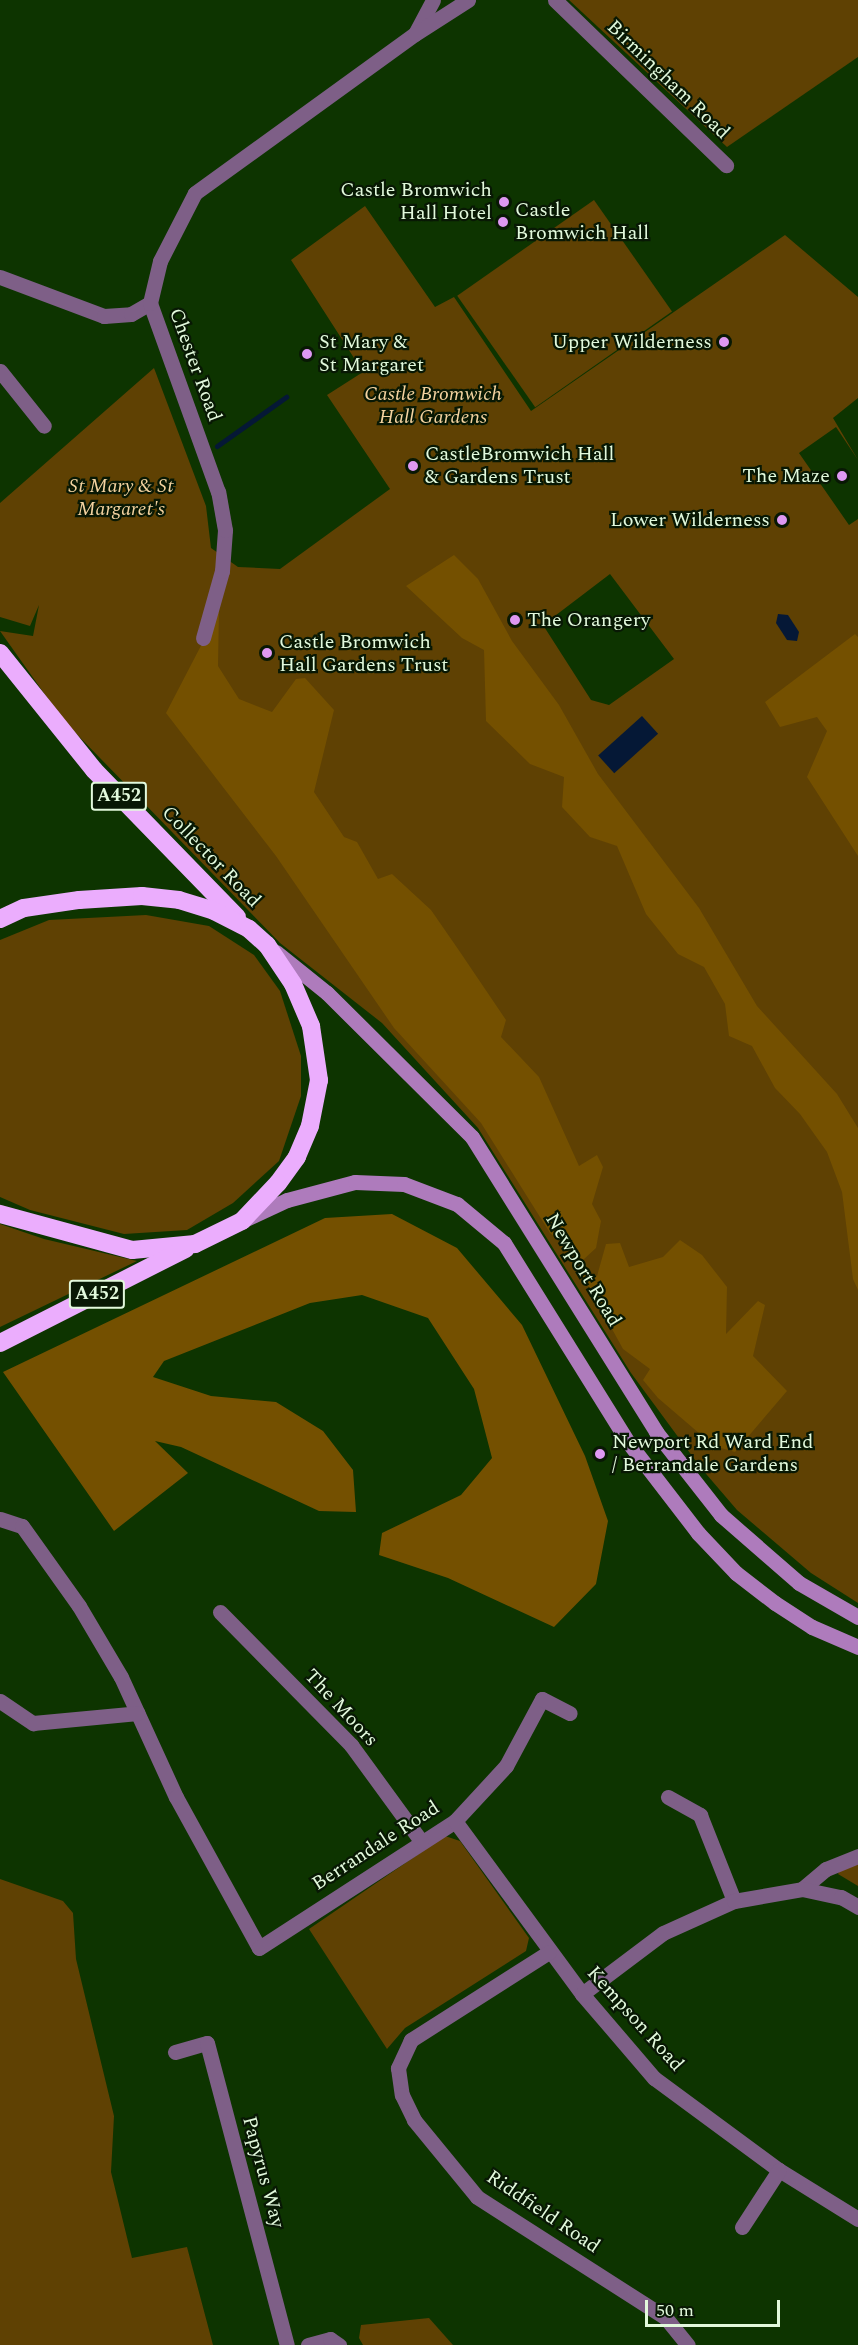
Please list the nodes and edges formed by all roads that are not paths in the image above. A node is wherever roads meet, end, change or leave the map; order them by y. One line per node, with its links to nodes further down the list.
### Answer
1 (433, 0): 4 (street)
2 (468, 0): 4 (street, Chester Road)
3 (555, 0): 5 (street, Birmingham Road)
4 (415, 34): 7 (street, Chester Road)
5 (726, 165)
6 (1, 282): 7 (street)
7 (150, 303): 10 (street, Chester Road)
8 (0, 371): 9 (street)
9 (44, 426)
10 (202, 638)
11 (0, 653): 13 (highway, Collector Road / A452)
12 (0, 919): 13 (highway)
13 (249, 929): 14 (highway)
14 (267, 945): 16 (highway); 21 (main road, Newport Road)
15 (0, 1214): 17 (highway)
16 (242, 1221): 17 (highway); 22 (main road)
17 (195, 1244): 18 (highway, A452)
18 (0, 1343)
19 (0, 1519): 24 (street)
20 (220, 1612): 28 (street, The Moors)
21 (858, 1617)
22 (858, 1647)
23 (0, 1701): 24 (street)
24 (138, 1713): 28 (street, Berrandale Road)
25 (570, 1713): 27 (street, Berrandale Road)
26 (668, 1797): 31 (street)
27 (455, 1821): 28 (street, Berrandale Road); 33 (street, Kempson Road)
28 (421, 1841)
29 (858, 1856): 30 (street)
30 (802, 1889): 31 (street); 32 (street)
31 (734, 1901): 34 (street)
32 (858, 1907)
33 (549, 1952): 34 (street, Kempson Road); 42 (street, Riddfield Road)
34 (582, 1994): 36 (street, Kempson Road)
35 (175, 2052): 39 (street, Papyrus Way)
36 (779, 2170): 37 (street, Kempson Road); 38 (street)
37 (858, 2219)
38 (742, 2227)
39 (287, 2345)
40 (308, 2345): 41 (street)
41 (339, 2345)
42 (688, 2345)

